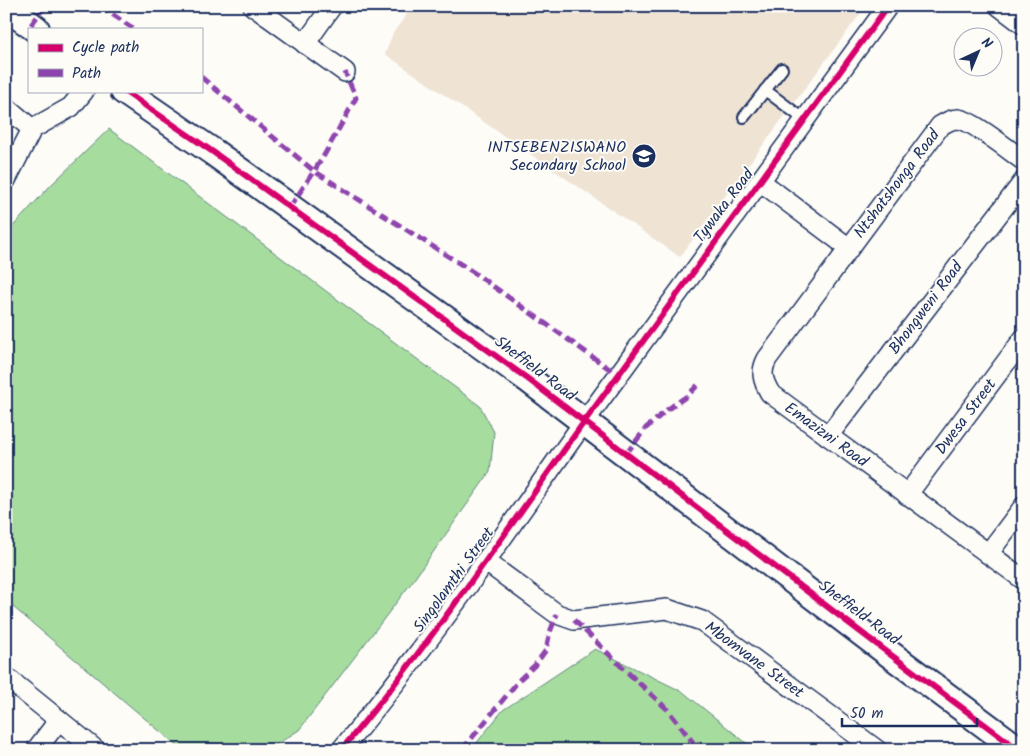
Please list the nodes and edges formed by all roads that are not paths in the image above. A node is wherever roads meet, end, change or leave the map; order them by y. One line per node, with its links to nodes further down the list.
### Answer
1 (253, 6): 8 (street)
2 (332, 6): 8 (street)
3 (888, 6): 16 (street, Tywaka Road)
4 (999, 6): 6 (street)
5 (6, 7): 7 (street)
6 (1024, 24)
7 (35, 28)
8 (304, 44): 10 (street)
9 (782, 69): 11 (lane)
10 (344, 72)
11 (765, 90): 15 (lane); 16 (lane)
12 (83, 92): 17 (street)
13 (125, 92): 24 (street, Sheffield Road)
14 (6, 108): 17 (street)
15 (744, 117)
16 (804, 120): 21 (street, Tywaka Road)
17 (32, 129): 19 (street)
18 (1024, 161): 22 (street, Ntshatshonga Road)
19 (6, 180)
20 (1024, 180): 25 (street, Bhongweni Road)
21 (760, 181): 22 (street); 24 (street, Tywaka Road)
22 (850, 248): 25 (street, Emazizni Road)
23 (1024, 338): 26 (street, Dwesa Street)
24 (584, 423): 29 (street, Singolamthi Street); 37 (street, Sheffield Road)
25 (828, 436): 26 (street, Emazizni Road)
26 (907, 495): 28 (street, Emazizni Road)
27 (1024, 506): 28 (street)
28 (988, 554): 30 (street, Emazizni Road)
29 (485, 561): 35 (street, Singolamthi Street); 36 (street, Mbomvane Street)
30 (1024, 580)
31 (6, 677): 32 (street)
32 (59, 720): 33 (street); 34 (street)
33 (36, 750)
34 (96, 750)
35 (341, 750)
36 (877, 750)
37 (1019, 750)

